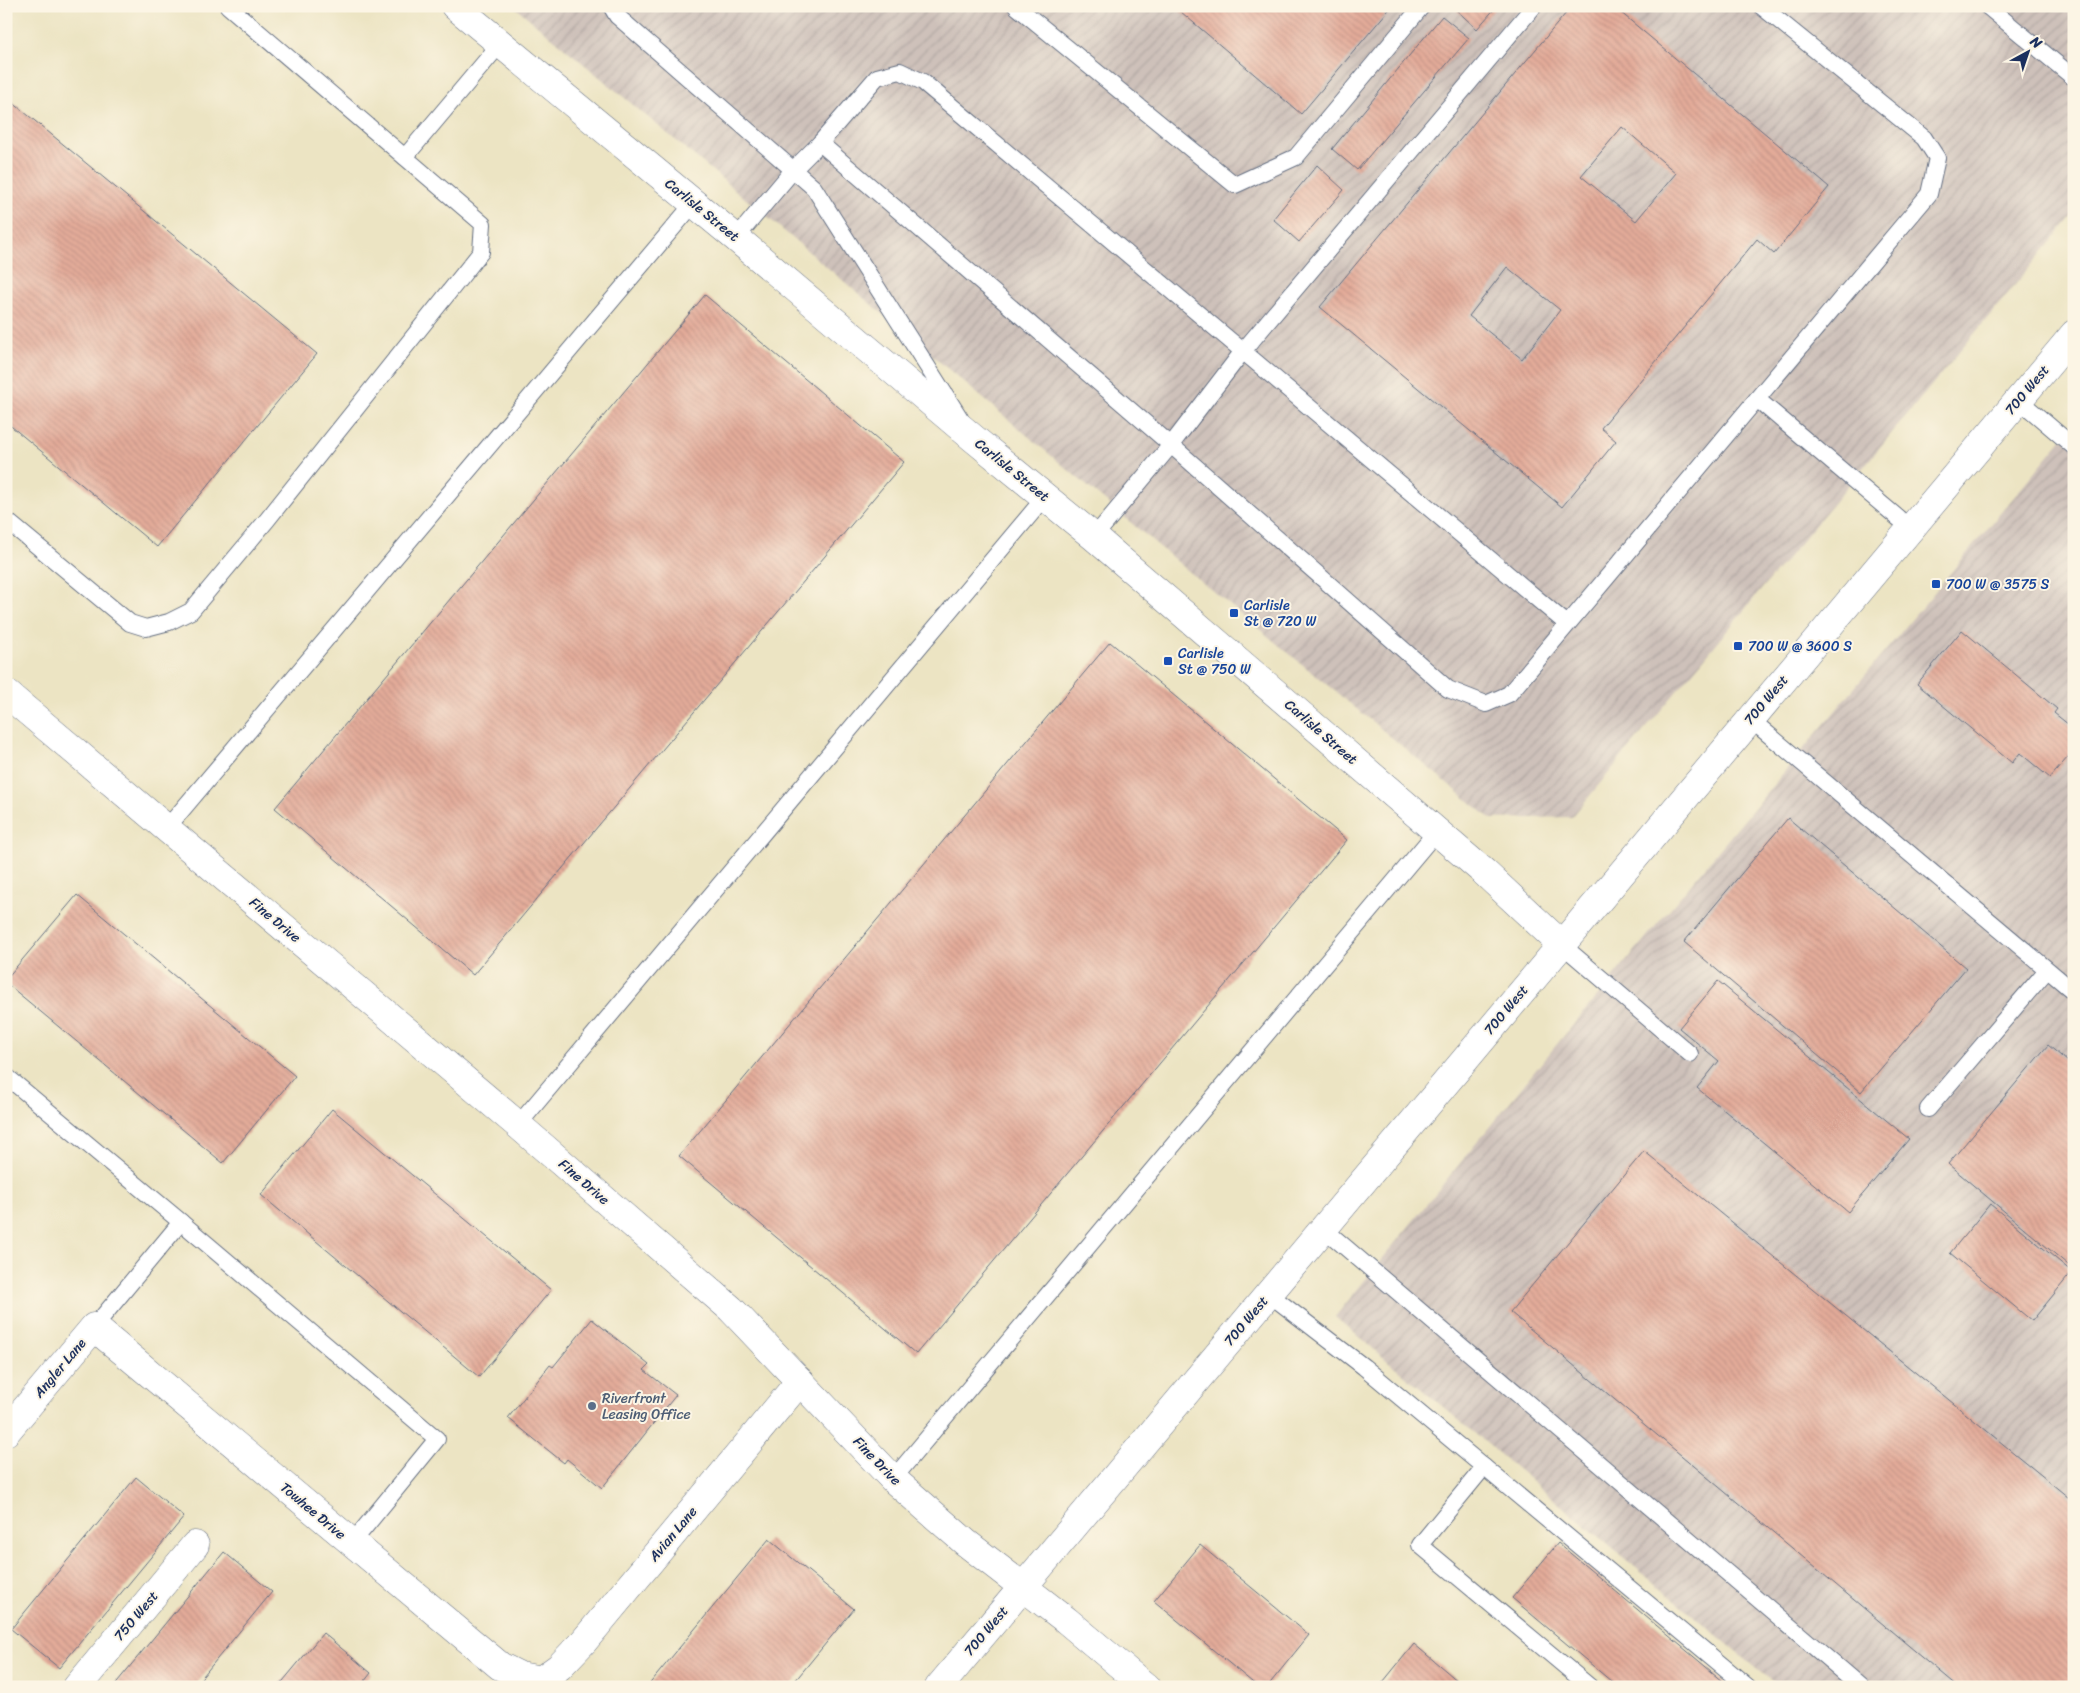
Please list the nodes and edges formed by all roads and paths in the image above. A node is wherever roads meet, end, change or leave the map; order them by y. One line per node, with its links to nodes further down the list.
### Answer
1 (228, 6): 12 (lane)
2 (455, 6): 9 (street, Carlisle Street)
3 (611, 6): 13 (lane)
4 (1016, 6): 5 (lane)
5 (1422, 6)
6 (1534, 6): 17 (lane)
7 (1761, 6): 18 (lane)
8 (1987, 6): 10 (lane)
9 (500, 44): 12 (lane); 14 (street, Carlisle Street)
10 (2074, 78)
11 (820, 143): 13 (lane); 17 (lane); 21 (lane)
12 (406, 157): 24 (lane)
13 (794, 169): 15 (lane); 20 (lane)
14 (694, 203): 15 (street, Carlisle Street); 30 (lane)
15 (736, 238): 20 (street, Carlisle Street)
16 (2074, 334): 19 (street, 700 West)
17 (1243, 351): 21 (lane); 27 (lane)
18 (1758, 399): 25 (lane); 27 (lane)
19 (2019, 400): 22 (lane); 25 (street, 700 West)
20 (973, 438): 23 (street, Carlisle Street)
21 (1171, 445): 26 (lane); 27 (lane)
22 (2074, 447)
23 (1045, 497): 26 (street, Carlisle Street); 38 (lane)
24 (6, 520)
25 (1910, 528): 29 (street, 700 West)
26 (1094, 537): 31 (street, Carlisle Street)
27 (1567, 624)
28 (6, 693): 30 (street, Fine Drive)
29 (1750, 720): 32 (street, 700 West); 33 (lane)
30 (166, 829): 38 (street, Fine Drive)
31 (1436, 832): 32 (street, Carlisle Street); 46 (lane)
32 (1561, 944): 35 (lane); 40 (street, 700 West)
33 (2047, 970): 34 (lane); 37 (lane)
34 (2074, 992)
35 (1690, 1054)
36 (6, 1076): 39 (lane)
37 (1928, 1109)
38 (518, 1125): 43 (street, Fine Drive)
39 (180, 1222): 42 (lane); 47 (lane)
40 (1324, 1229): 41 (street, 700 West); 56 (lane)
41 (1269, 1294): 45 (lane); 49 (street, 700 West)
42 (94, 1327): 44 (street, Angler Lane); 47 (street, Towhee Drive)
43 (800, 1381): 46 (street, Fine Drive); 50 (street, Avian Lane)
44 (6, 1432)
45 (1484, 1467): 54 (lane); 55 (lane)
46 (893, 1479): 49 (street, Fine Drive)
47 (352, 1544): 50 (street, Towhee Drive)
48 (195, 1545): 51 (street, 750 West)
49 (1023, 1587): 52 (street, 700 West); 53 (street, Fine Drive)
50 (540, 1680)
51 (77, 1687)
52 (940, 1687)
53 (1146, 1687)
54 (1590, 1687)
55 (1748, 1687)
56 (1862, 1687)

